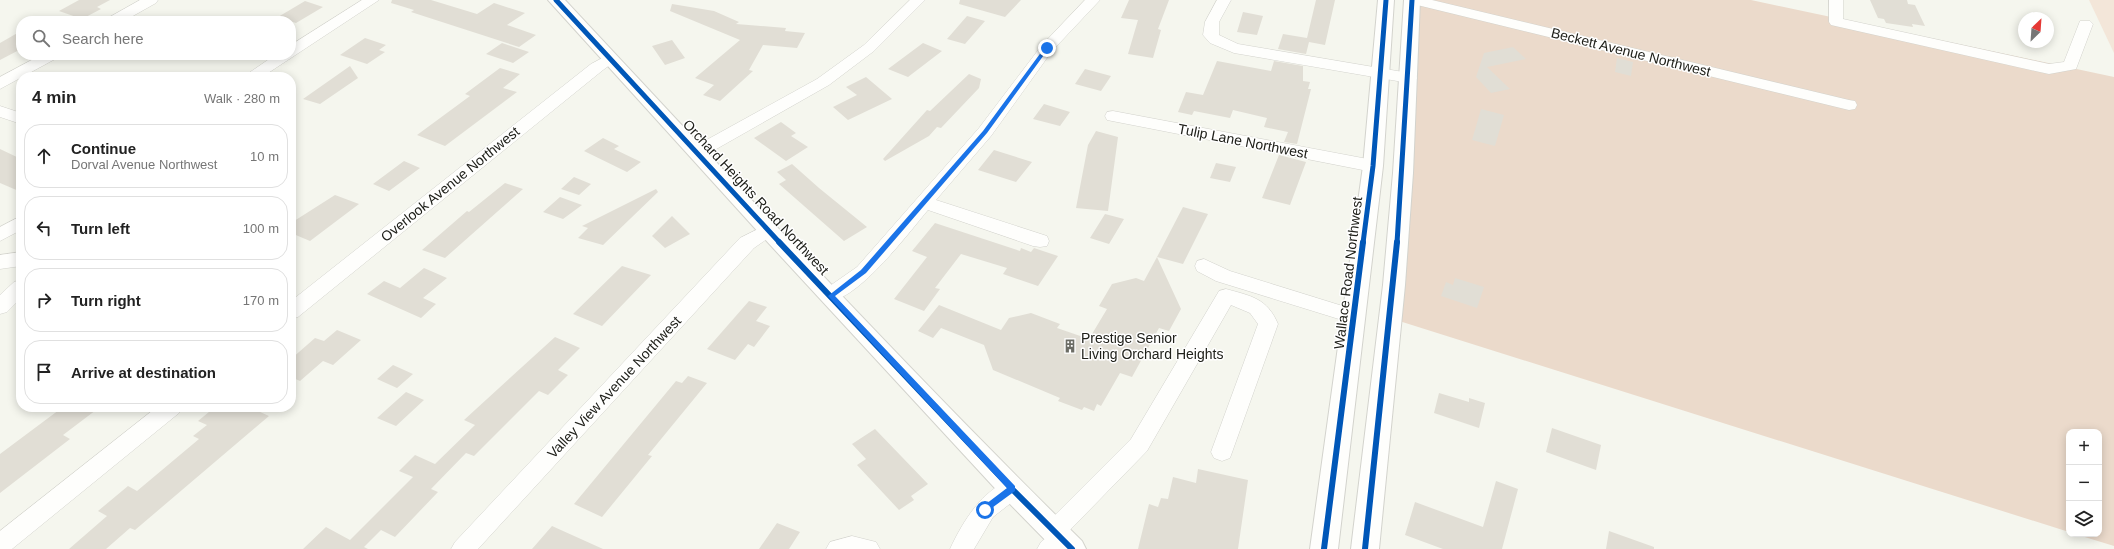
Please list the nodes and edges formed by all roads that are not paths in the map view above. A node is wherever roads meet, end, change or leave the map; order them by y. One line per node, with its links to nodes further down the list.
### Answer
1 (151, 0): 10 (street)
2 (372, 0): 12 (street)
3 (556, 0): 13 (main road, Orchard Heights Road Northwest)
4 (918, 0): 26 (street)
5 (1093, 0): 28 (street)
6 (1224, 0): 18 (street)
7 (1386, 0): 18 (main road, Wallace Road Northwest)
8 (1413, 0): 20 (main road); 22 (street, Beckett Avenue Northwest)
9 (1836, 0): 11 (street)
10 (122, 16)
11 (2085, 24)
12 (296, 49)
13 (610, 59): 26 (main road, Orchard Heights Road Northwest); 39 (street, Overlook Avenue Northwest)
14 (43, 60): 16 (street)
15 (278, 60): 17 (street)
16 (22, 72)
17 (259, 72)
18 (1381, 74): 20 (street); 27 (main road, Wallace Road Northwest)
19 (16, 75): 21 (street)
20 (1409, 78): 51 (main road)
21 (0, 84)
22 (1849, 105)
23 (0, 111): 25 (street)
24 (1113, 116): 27 (street, Tulip Lane Northwest)
25 (16, 117)
26 (698, 152): 30 (main road, Orchard Heights Road Northwest)
27 (1373, 166): 40 (main road, Wallace Road Northwest)
28 (924, 202): 32 (street); 37 (street)
29 (16, 225): 31 (street)
30 (768, 230): 37 (main road, Orchard Heights Road Northwest); 46 (street, Valley View Avenue Northwest)
31 (0, 235)
32 (1040, 241)
33 (16, 260): 34 (street)
34 (0, 262)
35 (1204, 266): 40 (street)
36 (16, 292): 38 (street)
37 (831, 296): 43 (main road, Orchard Heights Road Northwest)
38 (0, 307)
39 (296, 308)
40 (1355, 317): 50 (main road, Wallace Road Northwest)
41 (166, 412): 45 (street)
42 (1222, 452): 44 (street)
43 (1012, 489): 44 (main road, Orchard Heights Road Northwest); 49 (street)
44 (1059, 542)
45 (0, 546)
46 (463, 549)
47 (838, 549): 48 (street)
48 (868, 549)
49 (962, 549)
50 (1324, 549)
51 (1365, 549)

